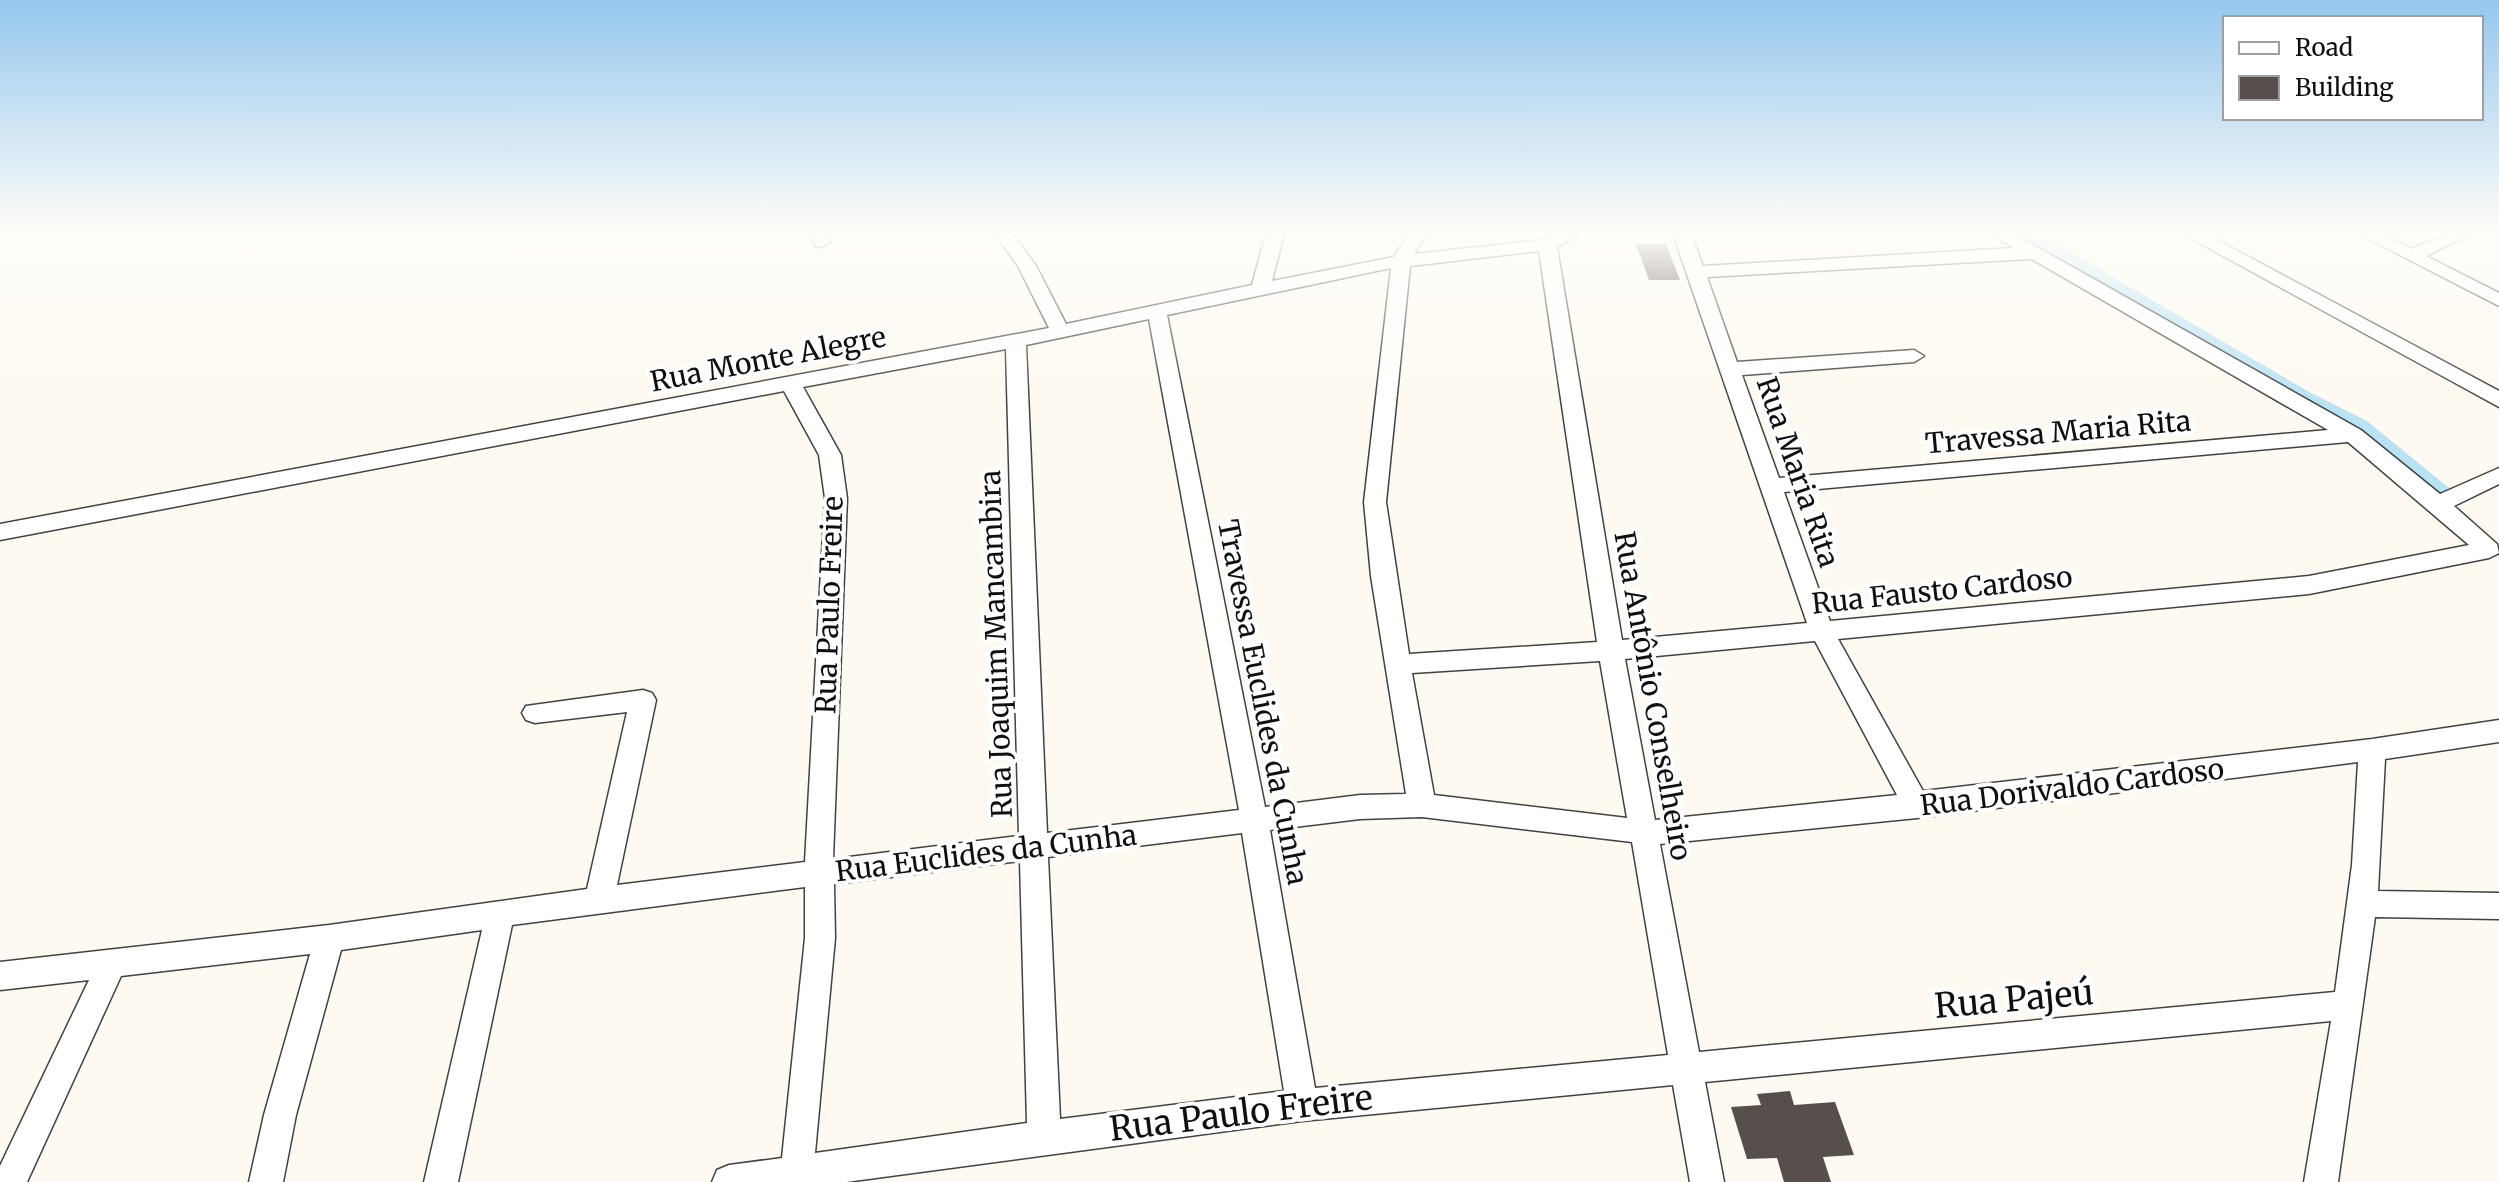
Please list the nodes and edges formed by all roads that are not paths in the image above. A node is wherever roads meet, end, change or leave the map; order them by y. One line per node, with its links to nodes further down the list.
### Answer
1 (1039, 289): 12 (street)
2 (1264, 289): 9 (street, Rua Monte Alegre)
3 (1398, 289): 25 (street)
4 (1564, 289): 24 (street, Rua Antônio Conselheiro)
5 (1704, 289): 15 (street, Rua Maria Rita)
6 (2094, 289): 18 (street)
7 (2294, 289): 17 (street)
8 (2477, 289): 10 (street)
9 (1260, 290): 11 (street, Rua Monte Alegre)
10 (2499, 300)
11 (1157, 312): 12 (street, Rua Monte Alegre); 31 (street, Travessa Euclides da Cunha)
12 (1060, 331): 13 (street, Rua Monte Alegre)
13 (1016, 341): 16 (street, Rua Monte Alegre); 33 (street, Rua Joaquim Mancambira)
14 (1914, 356): 15 (street)
15 (1732, 369): 20 (street, Rua Maria Rita)
16 (791, 384): 22 (street, Rua Monte Alegre); 34 (street, Rua Paulo Freire)
17 (2499, 400)
18 (2353, 435): 20 (street, Travessa Maria Rita); 21 (street)
19 (2499, 475): 21 (street)
20 (1769, 486): 23 (street, Rua Maria Rita)
21 (2438, 504): 23 (street, Rua Fausto Cardoso)
22 (0, 532)
23 (1822, 632): 24 (street, Rua Fausto Cardoso); 30 (street, Rua Maria Rita)
24 (1611, 651): 25 (street, Rua Fausto Cardoso); 32 (street, Rua Antônio Conselheiro)
25 (1398, 664): 29 (street)
26 (535, 713): 35 (street)
27 (2499, 731): 28 (street, Rua Dorivaldo Cardoso)
28 (2372, 750): 30 (street, Rua Dorivaldo Cardoso); 36 (street)
29 (1422, 805): 31 (street, Rua Euclides da Cunha); 32 (street, Rua Euclides da Cunha)
30 (1917, 806): 32 (street, Rua Dorivaldo Cardoso)
31 (1254, 819): 33 (street, Rua Euclides da Cunha); 44 (street, Travessa Euclides da Cunha)
32 (1643, 832): 43 (street, Rua Antônio Conselheiro)
33 (1036, 848): 34 (street, Rua Euclides da Cunha); 45 (street, Rua Joaquim Mancambira)
34 (818, 874): 35 (street, Rua Euclides da Cunha); 46 (street, Rua Paulo Freire)
35 (599, 900): 38 (street, Rua Euclides da Cunha)
36 (2362, 904): 37 (street); 42 (street)
37 (2499, 906)
38 (500, 914): 39 (street, Rua Euclides da Cunha); 49 (street)
39 (329, 938): 40 (street, Rua Euclides da Cunha); 48 (street)
40 (112, 963): 41 (street, Rua Euclides da Cunha); 47 (street)
41 (0, 976)
42 (2348, 1005): 43 (street, Rua Pajeú); 52 (street)
43 (1687, 1067): 44 (street, Rua Paulo Freire); 51 (street, Rua Antônio Conselheiro)
44 (1302, 1105): 45 (street, Rua Paulo Freire)
45 (1044, 1137): 46 (street, Rua Paulo Freire)
46 (797, 1172): 50 (street, Rua Paulo Freire)
47 (7, 1180)
48 (266, 1182)
49 (441, 1182)
50 (729, 1182)
51 (1707, 1182)
52 (2321, 1182)

